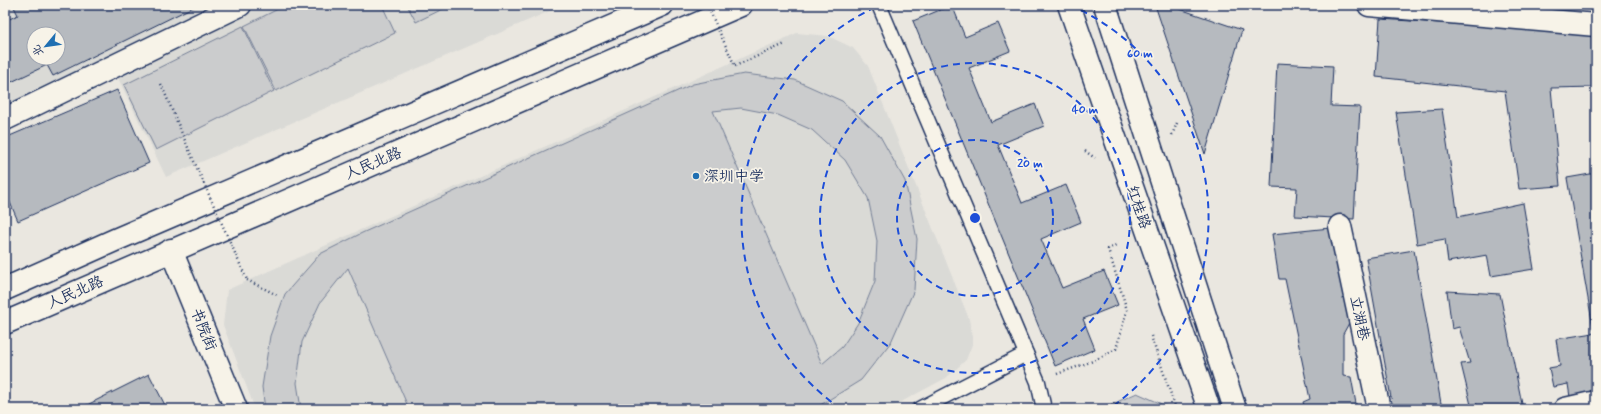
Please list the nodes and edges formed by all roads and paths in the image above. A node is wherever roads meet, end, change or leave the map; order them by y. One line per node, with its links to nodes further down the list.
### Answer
1 (240, 5): 12 (street)
2 (662, 5): 16 (street, 人民北路)
3 (708, 5): 10 (path, bridge)
4 (741, 5): 15 (street, 人民北路)
5 (879, 5): 20 (lane)
6 (1069, 5): 27 (street, 红桂路)
7 (1105, 5): 28 (street, 红桂路)
8 (1368, 5): 9 (street)
9 (1596, 25)
10 (785, 44)
11 (160, 84): 17 (path, bridge)
12 (5, 119)
13 (1340, 226): 29 (street, 立湖巷)
14 (1118, 244): 21 (path)
15 (172, 250): 18 (street, 人民北路); 23 (street, 书院街)
16 (5, 289)
17 (277, 295)
18 (5, 323)
19 (1150, 336): 26 (path)
20 (1026, 354): 21 (lane); 24 (lane)
21 (1038, 382): 25 (lane)
22 (1596, 402): 30 (street)
23 (236, 409)
24 (920, 409)
25 (1044, 409)
26 (1176, 409)
27 (1209, 409)
28 (1235, 409)
29 (1379, 409)
30 (1565, 409)

